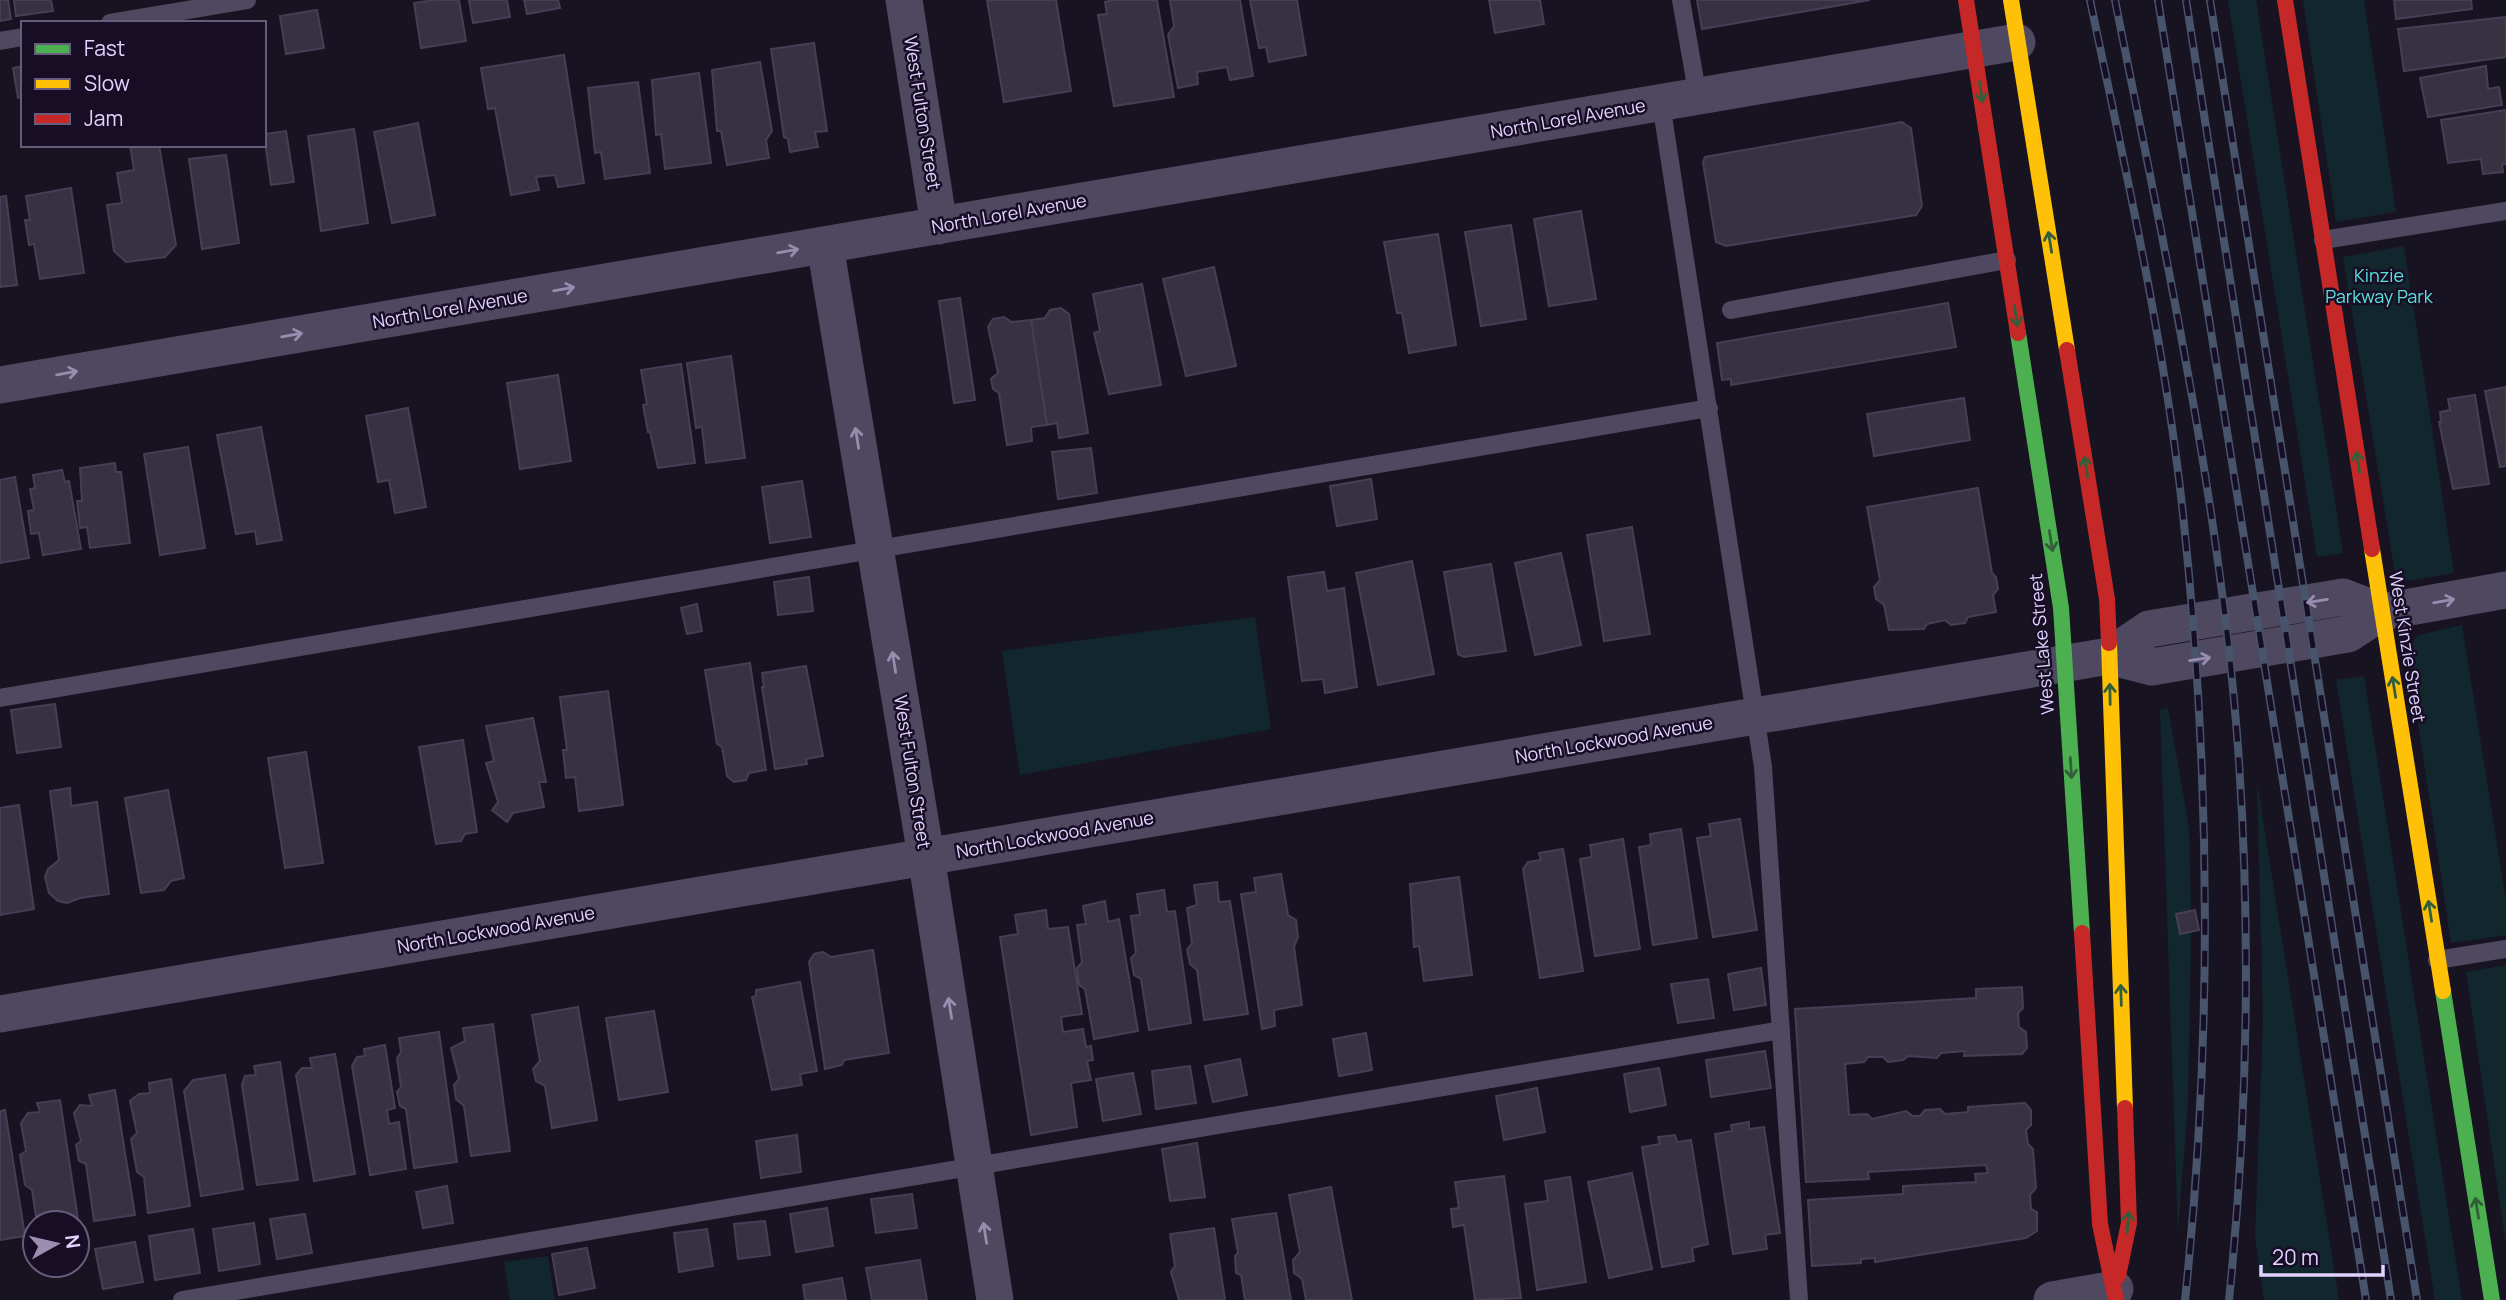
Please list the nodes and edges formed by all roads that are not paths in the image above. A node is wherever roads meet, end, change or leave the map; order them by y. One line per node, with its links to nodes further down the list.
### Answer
1 (247, 0): 7 (lane)
2 (904, 0): 15 (street, West Fulton Street)
3 (1681, 0): 12 (lane)
4 (1966, 0): 11 (main road, West Lake Street)
5 (2011, 0): 10 (main road)
6 (2285, 0): 16 (main road, West Kinzie Street)
7 (122, 21)
8 (21, 37): 9 (lane)
9 (0, 41)
10 (2017, 43): 11 (street, North Lorel Avenue); 25 (main road, one-way to 10)
11 (1975, 51): 12 (street, North Lorel Avenue); 18 (main road, West Lake Street, one-way to 18)
12 (1698, 97): 13 (street, North Lorel Avenue)
13 (1661, 103): 15 (street, North Lorel Avenue); 21 (lane)
14 (2506, 211): 16 (lane)
15 (939, 226): 17 (street, North Lorel Avenue)
16 (2323, 240): 24 (main road, West Kinzie Street, one-way to 16)
17 (825, 245): 20 (street, North Lorel Avenue, one-way to 17); 22 (street, West Fulton Street, one-way to 17)
18 (2007, 260): 19 (lane); 26 (main road, West Lake Street, one-way to 26)
19 (1731, 310)
20 (0, 385)
21 (1709, 408): 22 (lane); 28 (lane)
22 (875, 548): 27 (lane); 29 (street, West Fulton Street, one-way to 22)
23 (2506, 590): 24 (street, North Lockwood Avenue, one-way to 23)
24 (2382, 612): 25 (street, North Lockwood Avenue); 31 (main road, West Kinzie Street, one-way to 24)
25 (2109, 656): 26 (street, North Lockwood Avenue); 35 (main road, one-way to 25)
26 (2064, 664): 28 (street, North Lockwood Avenue); 35 (main road, West Lake Street, one-way to 35)
27 (0, 698)
28 (1756, 716): 29 (street, North Lockwood Avenue); 33 (lane)
29 (926, 856): 32 (street, North Lockwood Avenue); 34 (street, West Fulton Street, one-way to 29)
30 (2506, 949): 31 (lane)
31 (2437, 960): 40 (main road, West Kinzie Street, one-way to 31)
32 (0, 1014)
33 (1781, 1030): 34 (lane); 38 (lane)
34 (975, 1166): 36 (lane); 37 (street, West Fulton Street, one-way to 34)
35 (2115, 1294): 39 (street)
36 (182, 1300)
37 (995, 1300)
38 (1799, 1300)
39 (2052, 1300)
40 (2492, 1300)

